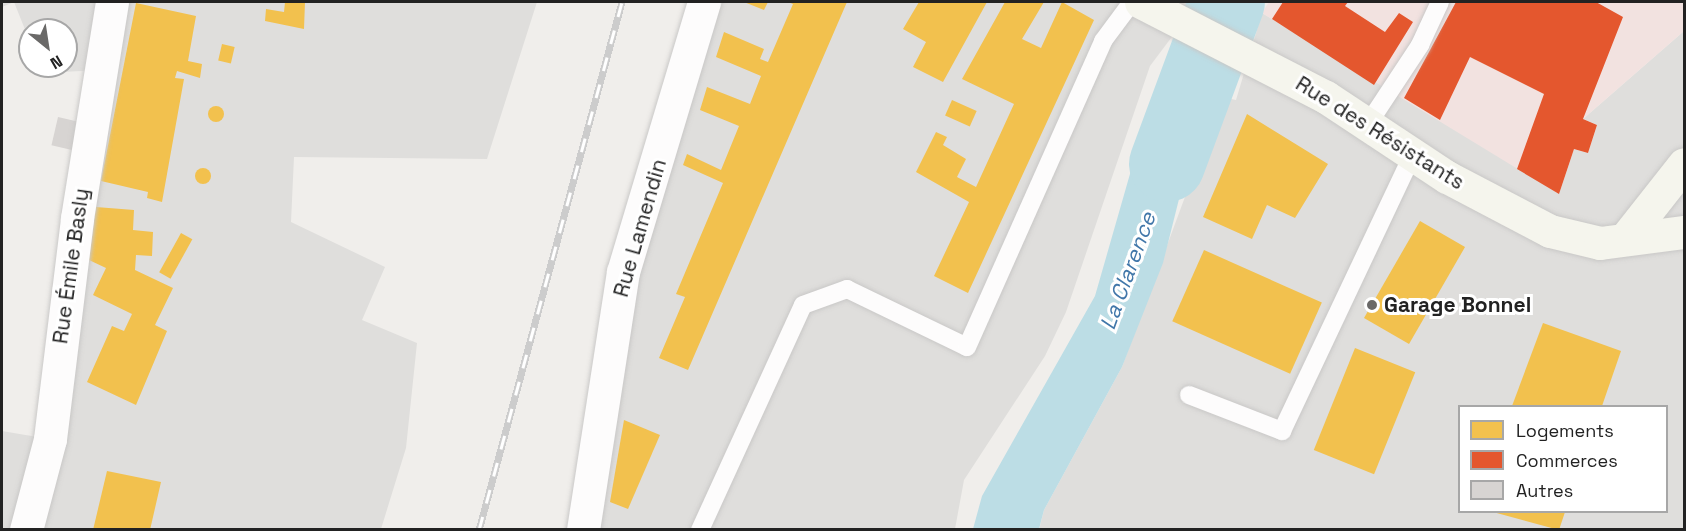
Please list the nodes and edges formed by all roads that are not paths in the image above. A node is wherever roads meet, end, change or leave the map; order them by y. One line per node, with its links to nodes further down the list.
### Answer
1 (112, 2): 12 (street, Rue Émile Basly)
2 (704, 2): 13 (street, Rue Lamendin)
3 (1132, 2): 14 (lane)
4 (1140, 2): 6 (main road, Rue des Résistants)
5 (1440, 2): 6 (lane)
6 (1368, 124): 7 (main road, Rue des Résistants)
7 (1413, 153): 10 (main road, Rue des Résistants); 11 (lane)
8 (1684, 164): 10 (main road)
9 (1684, 232): 10 (main road, Rue des Résistants)
10 (1625, 239)
11 (1189, 395)
12 (26, 530)
13 (583, 530)
14 (700, 530)

